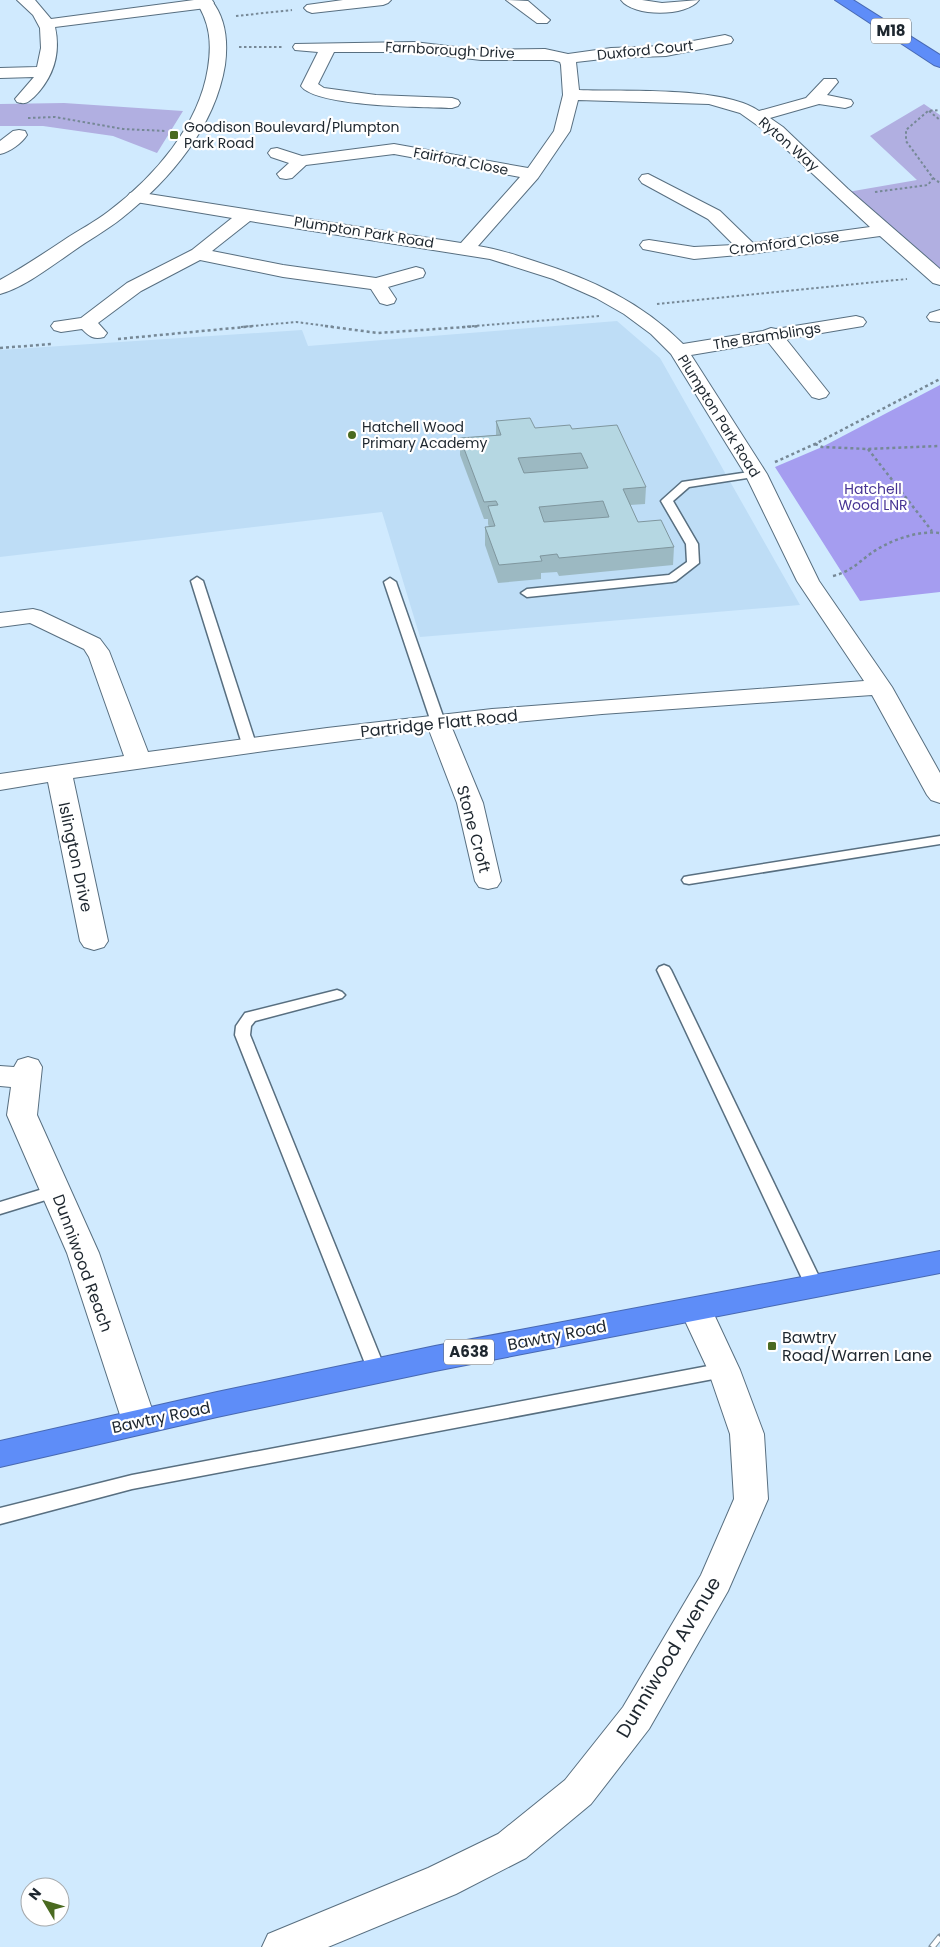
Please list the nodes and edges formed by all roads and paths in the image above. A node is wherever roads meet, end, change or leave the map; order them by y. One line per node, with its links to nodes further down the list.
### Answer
1 (25, 0): 12 (street)
2 (383, 0): 10 (street)
3 (540, 0): 7 (street)
4 (629, 0): 8 (street)
5 (843, 0): 19 (highway, M18)
6 (870, 0): 13 (highway, M18)
7 (519, 2): 11 (street)
8 (694, 4)
9 (208, 7): 10 (path); 12 (street); 16 (street)
10 (312, 8)
11 (542, 20)
12 (46, 24): 20 (street)
13 (909, 24)
14 (301, 47): 15 (street, Farnborough Drive); 16 (path)
15 (328, 47): 18 (street, Farnborough Drive); 26 (street)
16 (218, 48): 33 (street)
17 (738, 52): 18 (street, Duxford Court)
18 (566, 59): 23 (street)
19 (940, 62)
20 (45, 72): 21 (street); 25 (street)
21 (0, 73)
22 (830, 82): 24 (street)
23 (571, 95): 30 (street, Ryton Way); 39 (street)
24 (815, 98): 27 (street); 30 (street)
25 (23, 99)
26 (452, 103)
27 (845, 103)
28 (940, 110): 29 (path)
29 (928, 111): 32 (path); 40 (path)
30 (758, 116): 43 (street, Ryton Way)
31 (28, 118): 33 (path)
32 (940, 120)
33 (192, 133): 44 (street)
34 (19, 135): 35 (street)
35 (0, 149)
36 (276, 153): 37 (street, Fairford Close)
37 (301, 161): 38 (street); 39 (street, Fairford Close)
38 (286, 174)
39 (532, 174): 48 (street)
40 (934, 178): 42 (path); 43 (path)
41 (648, 179): 49 (street)
42 (940, 183)
43 (847, 196): 46 (street, Ryton Way)
44 (136, 197): 45 (street, Plumpton Park Road); 56 (street)
45 (247, 214): 48 (street, Plumpton Park Road); 50 (street)
46 (885, 230): 49 (street, Cromford Close); 52 (street, Ryton Way)
47 (649, 245): 49 (street, Cromford Close)
48 (467, 248): 58 (street, Plumpton Park Road)
49 (749, 249)
50 (198, 254): 55 (street); 61 (street)
51 (940, 256): 52 (street)
52 (918, 260): 54 (street, Ryton Way)
53 (416, 272): 55 (street)
54 (938, 278): 58 (path)
55 (377, 284): 57 (street)
56 (0, 288)
57 (387, 300)
58 (631, 310): 61 (path); 65 (street, Plumpton Park Road)
59 (856, 322): 62 (street, The Bramblings)
60 (61, 326): 61 (street)
61 (98, 332)
62 (771, 334): 65 (street, The Bramblings); 67 (street)
63 (55, 344): 64 (path)
64 (0, 348)
65 (679, 350): 71 (street, Plumpton Park Road)
66 (940, 379): 68 (path)
67 (819, 393)
68 (815, 444): 70 (path); 71 (path)
69 (940, 446): 70 (path)
70 (868, 449): 72 (path)
71 (754, 471): 75 (street, Plumpton Park Road); 77 (lane)
72 (932, 531): 73 (path); 75 (path)
73 (940, 533)
74 (197, 581): 81 (lane)
75 (808, 581): 79 (street, Plumpton Park Road)
76 (390, 582): 80 (lane)
77 (527, 593)
78 (0, 620): 82 (street)
79 (880, 686): 80 (street, Partridge Flatt Road); 85 (street, Plumpton Park Road)
80 (438, 722): 81 (street, Partridge Flatt Road); 88 (street, Stone Croft)
81 (249, 744): 82 (street, Partridge Flatt Road)
82 (138, 760): 83 (street, Partridge Flatt Road)
83 (59, 773): 84 (street, Partridge Flatt Road); 89 (street, Islington Drive)
84 (0, 782)
85 (940, 796)
86 (940, 840): 87 (lane)
87 (688, 880)
88 (488, 881)
89 (94, 941)
90 (664, 970): 96 (lane)
91 (337, 995): 99 (lane)
92 (18, 1074): 93 (street, Dunniwood Reach)
93 (56, 1191): 94 (lane); 100 (street, Dunniwood Reach)
94 (0, 1208)
95 (940, 1262): 96 (highway, Bawtry Road / A638)
96 (815, 1287): 97 (highway, Bawtry Road / A638)
97 (696, 1310): 98 (street, Dunniwood Avenue); 99 (highway, Bawtry Road / A638)
98 (724, 1370): 102 (lane); 103 (street, Dunniwood Avenue)
99 (377, 1371): 100 (highway, Bawtry Road / A638)
100 (139, 1421): 101 (highway, Bawtry Road / A638)
101 (0, 1454)
102 (0, 1516)
103 (282, 1947)

